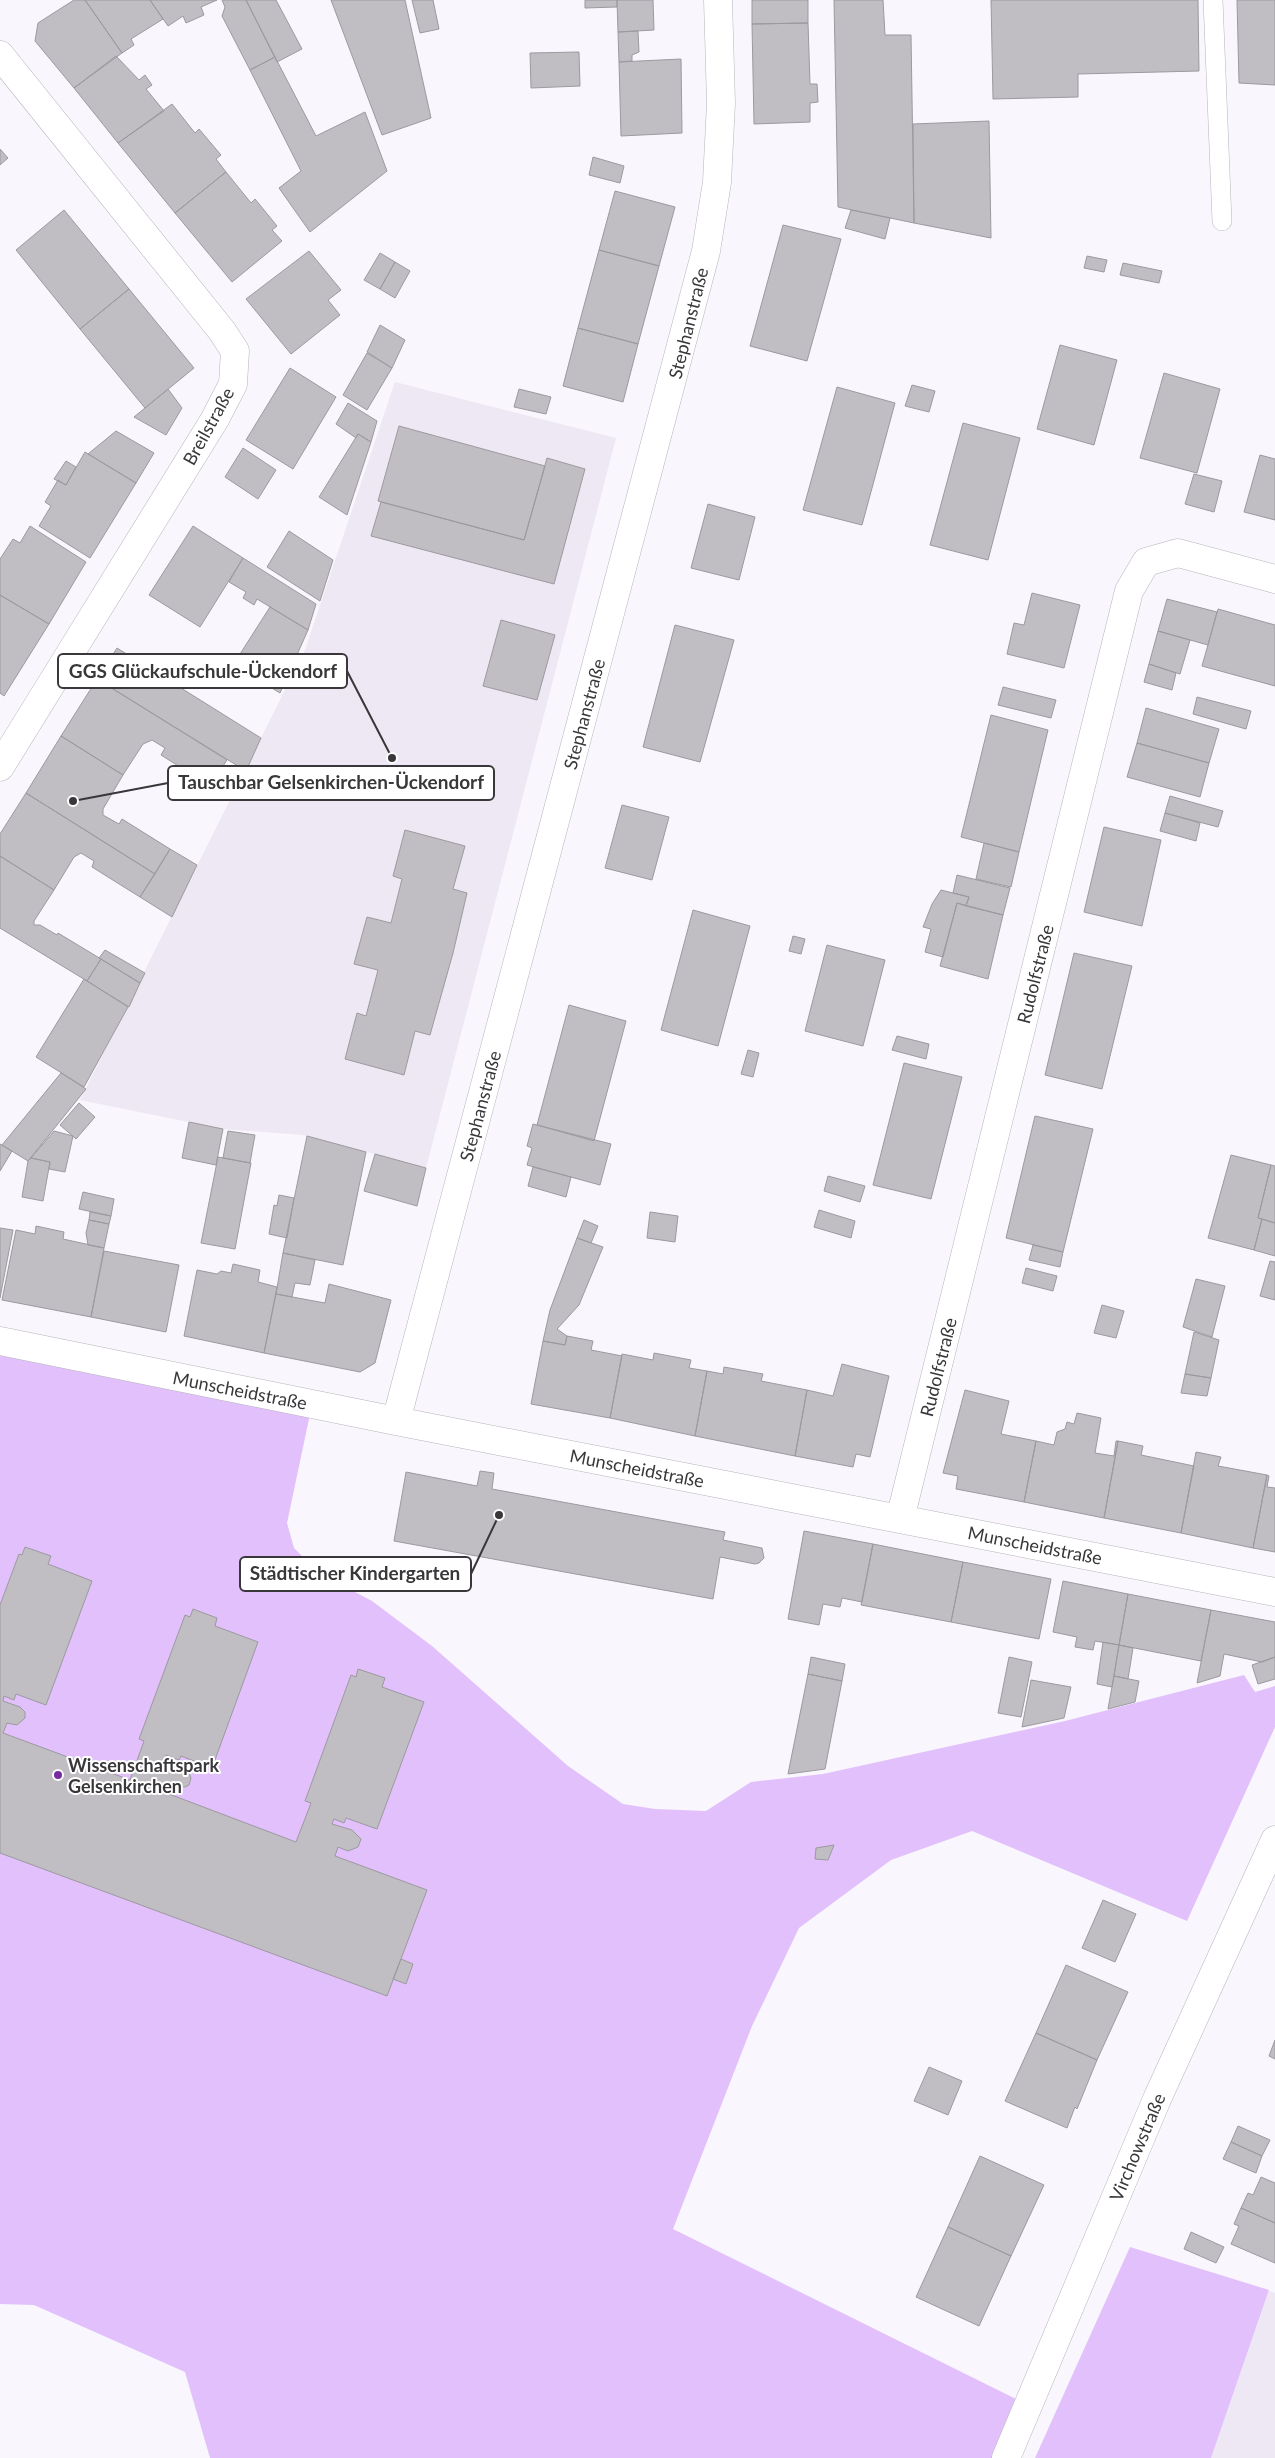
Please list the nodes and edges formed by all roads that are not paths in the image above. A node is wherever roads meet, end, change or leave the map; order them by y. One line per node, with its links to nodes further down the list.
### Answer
1 (718, 0): 8 (street, Stephanstraße)
2 (1214, 0): 4 (lane)
3 (0, 55): 6 (street, Breilstraße)
4 (1222, 221)
5 (1275, 579): 9 (street, Rudolfstraße)
6 (0, 768)
7 (0, 1341): 8 (street, Munscheidstraße)
8 (396, 1421): 9 (street, Munscheidstraße)
9 (900, 1519): 10 (street, Munscheidstraße)
10 (1275, 1592)
11 (1275, 1840): 12 (street, Virchowstraße)
12 (1006, 2458)

